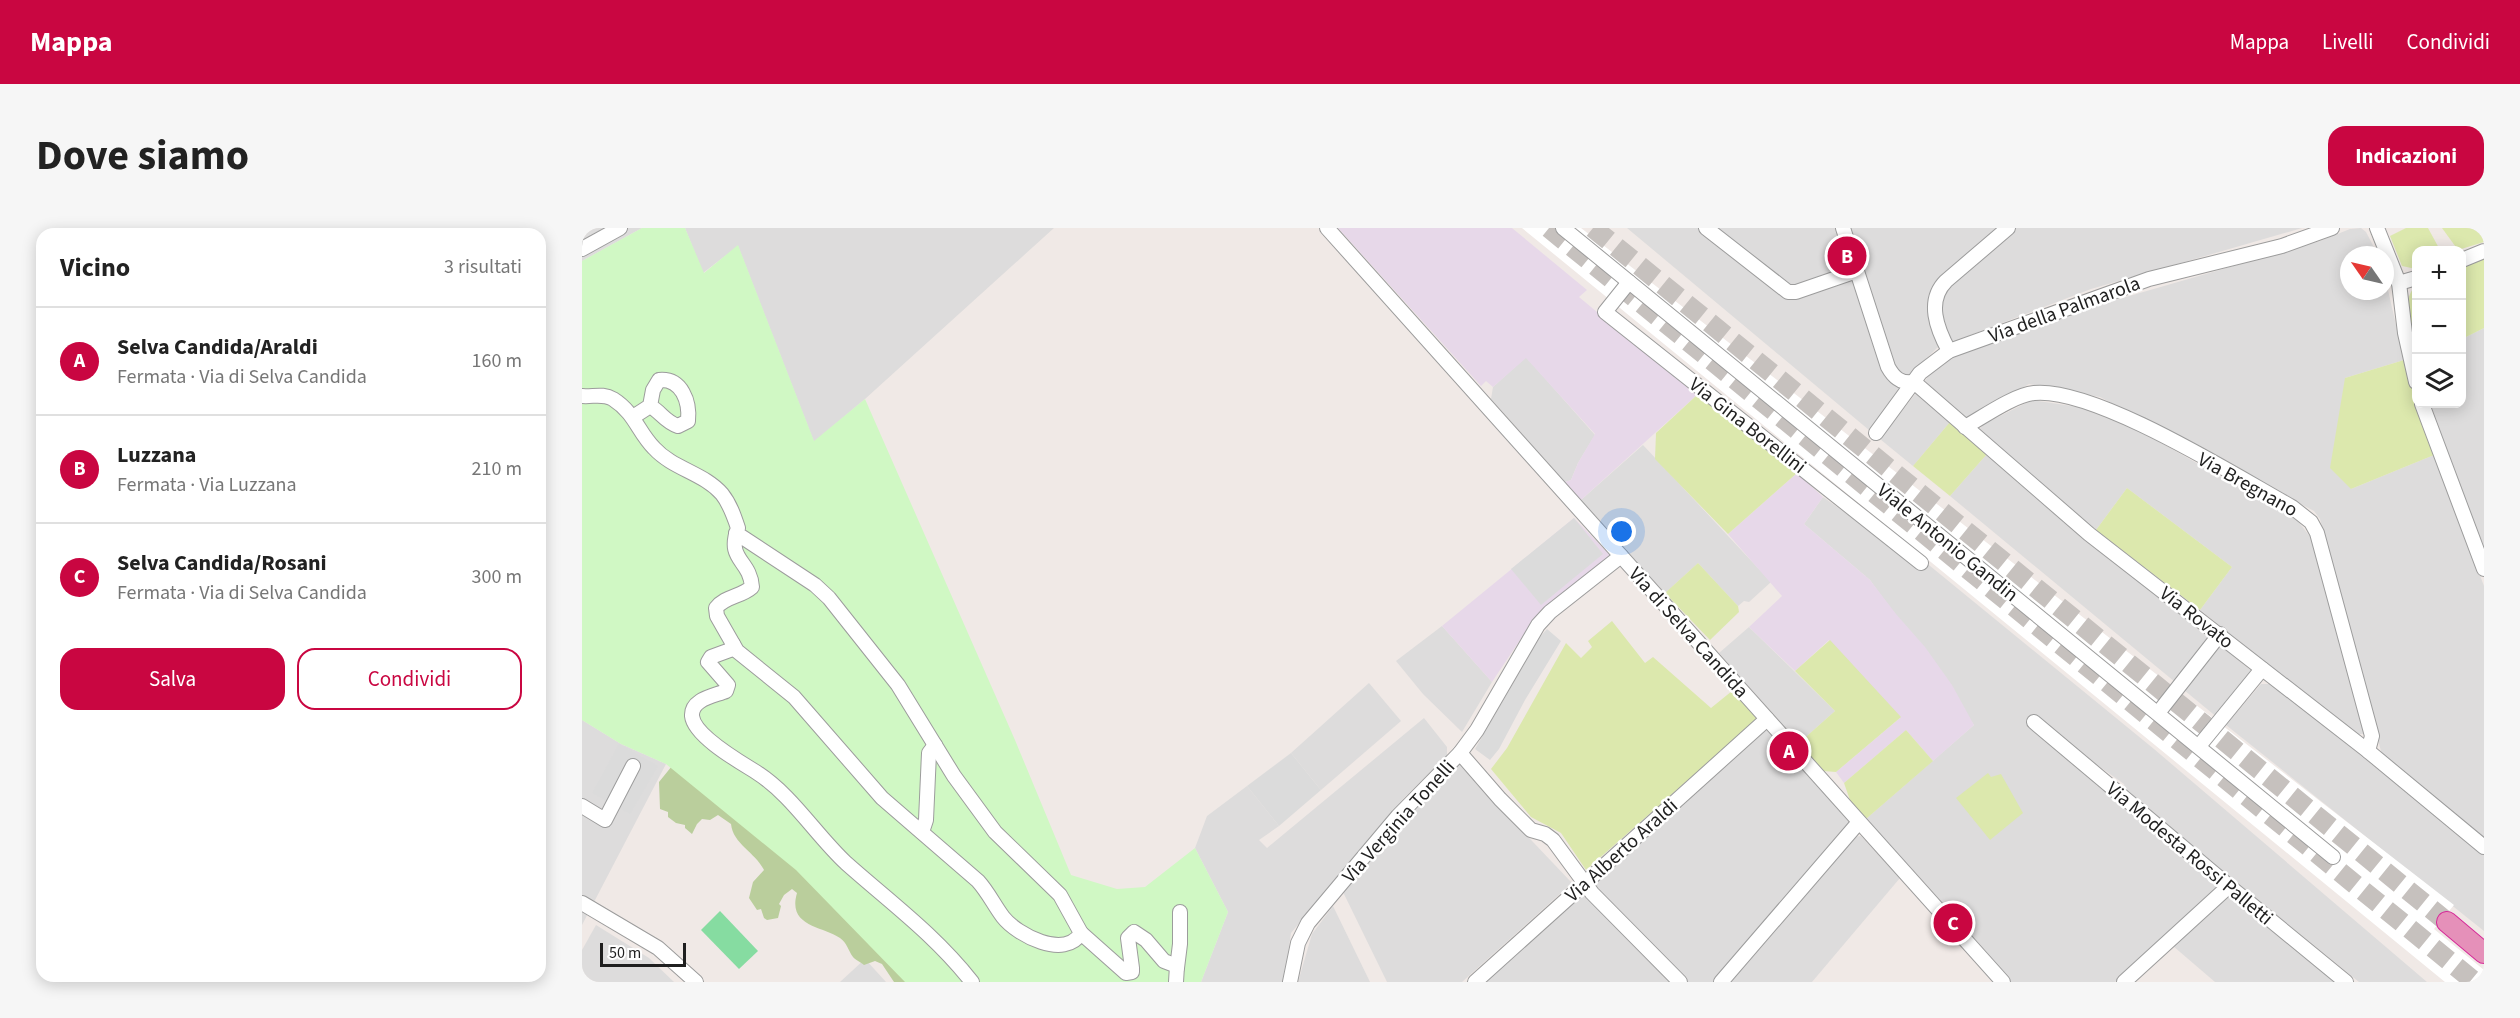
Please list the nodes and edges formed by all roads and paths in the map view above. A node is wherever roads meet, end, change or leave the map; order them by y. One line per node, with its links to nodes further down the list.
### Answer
1 (620, 228): 9 (street)
2 (1327, 228): 26 (street, Via di Selva Candida)
3 (1563, 228): 14 (street, Viale Antonio Gandin)
4 (1706, 228): 12 (street)
5 (1843, 228): 12 (street, Via Rovato)
6 (2008, 228): 16 (street)
7 (2332, 228): 16 (street, Via della Palmarola)
8 (2377, 228): 15 (street)
9 (582, 249)
10 (2484, 251): 11 (street)
11 (2466, 258)
12 (1857, 271): 18 (street, Via Rovato)
13 (2412, 279): 15 (street)
14 (1629, 282): 27 (street, Via Gina Borellini); 32 (street, Viale Antonio Gandin)
15 (2399, 283): 17 (street)
16 (1949, 351): 18 (street, Via della Palmarola)
17 (2412, 364)
18 (1914, 382): 23 (street, Via Rovato); 24 (street, Via della Palmarola)
19 (582, 396): 22 (street)
20 (653, 404): 22 (street)
21 (2424, 408): 28 (street)
22 (633, 417): 25 (street)
23 (1965, 427): 29 (street, Via Rovato); 37 (street, Via Bregnano)
24 (1876, 433)
25 (736, 533): 30 (street); 35 (street)
26 (1621, 556): 33 (street, Via di Selva Candida); 38 (street)
27 (1921, 562)
28 (2484, 569)
29 (2220, 634): 31 (street, Via Rovato); 32 (street)
30 (733, 644): 42 (street); 54 (street)
31 (2262, 669): 36 (street); 37 (street, Via Rovato)
32 (2158, 713): 36 (street, Viale Antonio Gandin)
33 (1767, 719): 41 (street, Via di Selva Candida); 45 (street, Via Alberto Araldi)
34 (2034, 722): 46 (street, Via Modesta Rossi Palletti)
35 (935, 745): 42 (street); 50 (street)
36 (2199, 747): 44 (street, Viale Antonio Gandin)
37 (2368, 751): 43 (street, Via Rovato)
38 (1460, 753): 45 (street, Via Verginia Tonelli); 55 (street, Via Verginia Tonelli)
39 (633, 766): 40 (street)
40 (582, 806)
41 (1859, 822): 58 (street); 59 (street, Via di Selva Candida)
42 (922, 832): 50 (street)
43 (2484, 847)
44 (2333, 857)
45 (1584, 883): 56 (street, Via Alberto Araldi); 57 (street, Via Verginia Tonelli)
46 (2229, 886): 60 (street); 61 (street, Via Modesta Rossi Palletti)
47 (583, 907): 53 (street)
48 (1180, 912): 52 (street)
49 (2447, 922): 51 (highway)
50 (1081, 933): 52 (street)
51 (2484, 953)
52 (1176, 975)
53 (696, 982)
54 (972, 982)
55 (1290, 982)
56 (1475, 982)
57 (1680, 982)
58 (1721, 982)
59 (2003, 982)
60 (2124, 982)
61 (2346, 982)

